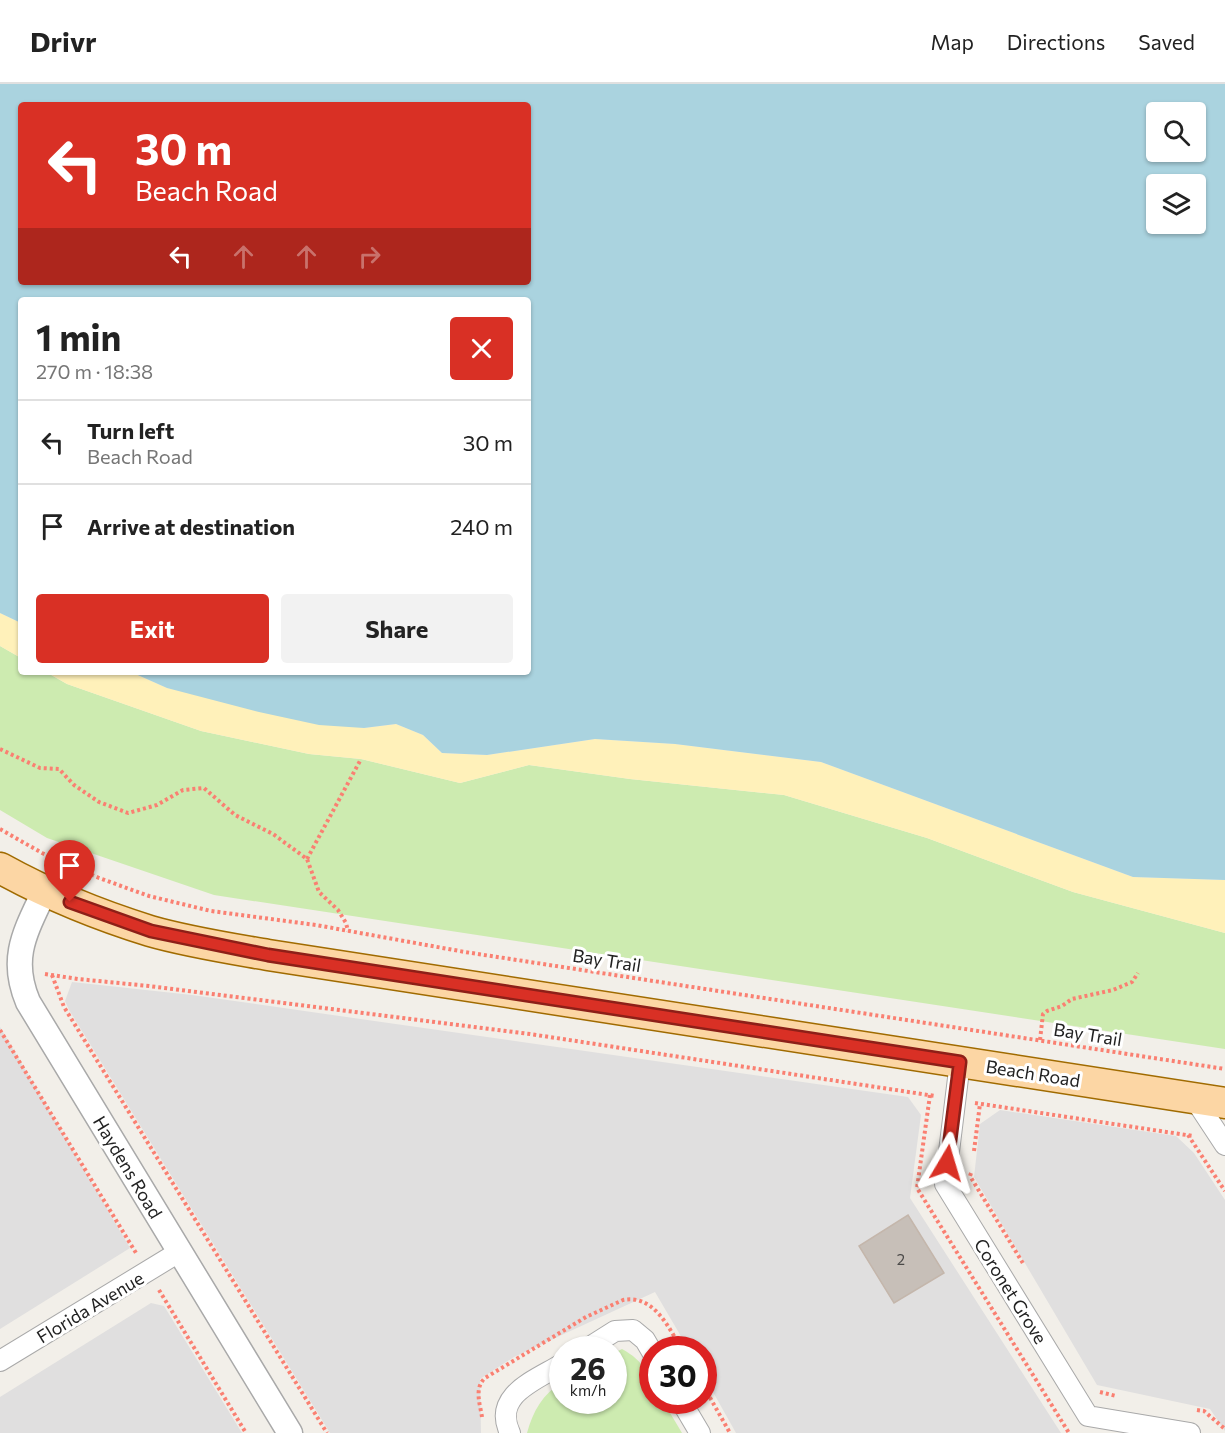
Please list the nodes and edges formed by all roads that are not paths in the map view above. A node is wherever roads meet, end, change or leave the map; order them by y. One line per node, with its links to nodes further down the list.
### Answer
1 (0, 868): 2 (main road, Beach Road)
2 (45, 890): 3 (main road, Beach Road); 7 (street, Haydens Road)
3 (960, 1062): 4 (main road, Beach Road); 16 (street, Coronet Grove)
4 (1194, 1098): 5 (main road, Beach Road); 6 (street)
5 (1225, 1103)
6 (1223, 1143)
7 (179, 1252): 10 (street, Florida Avenue); 13 (street, Haydens Road)
8 (607, 1336): 9 (street)
9 (640, 1336)
10 (0, 1361)
11 (549, 1372): 14 (street)
12 (689, 1414): 15 (street)
13 (290, 1433)
14 (510, 1433)
15 (700, 1433)
16 (1190, 1433)

